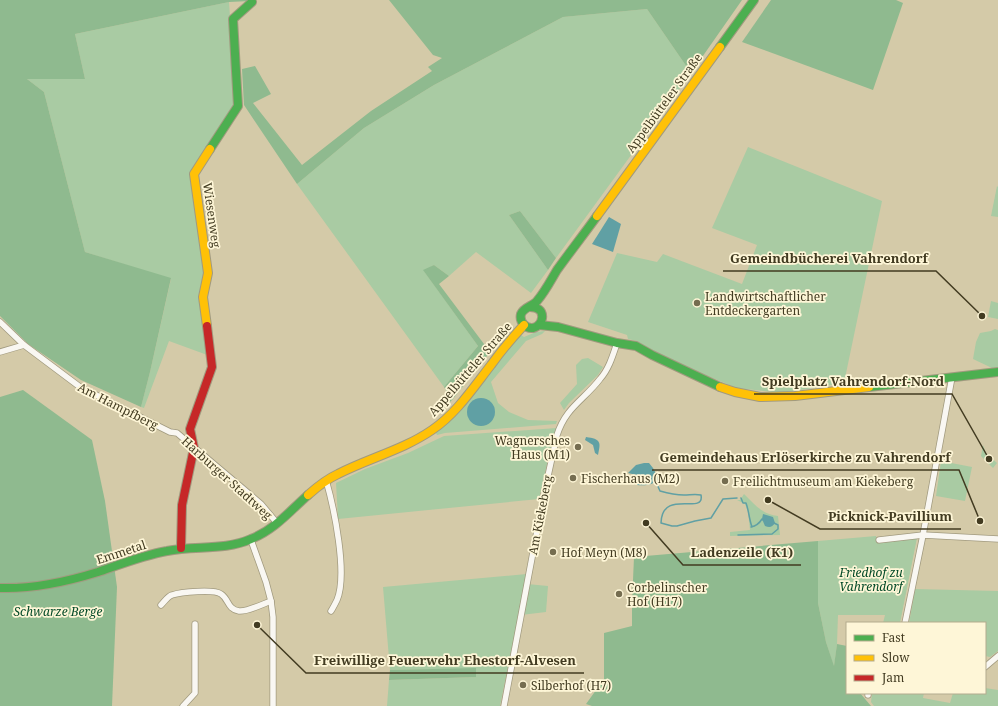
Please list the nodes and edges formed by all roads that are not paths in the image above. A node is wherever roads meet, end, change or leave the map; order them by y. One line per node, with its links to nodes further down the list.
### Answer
1 (754, 0): 3 (main road, Appelbütteler Straße)
2 (252, 2): 16 (main road, Wiesenweg)
3 (552, 278): 4 (main road, Appelbütteler Straße); 5 (main road, Appelbütteler Straße)
4 (530, 307): 5 (main road); 7 (main road)
5 (542, 314): 8 (main road); 9 (main road)
6 (0, 322): 11 (street, Am Hampfberg)
7 (524, 325): 8 (main road); 17 (main road, Appelbütteler Straße)
8 (539, 325): 9 (main road)
9 (558, 328): 10 (main road)
10 (618, 343): 14 (main road); 34 (street, Am Kiekeberg)
11 (24, 345): 12 (street); 15 (street, Am Hampfberg)
12 (0, 352)
13 (998, 372): 14 (main road)
14 (952, 377): 19 (street)
15 (177, 433): 16 (street, Harburger Stadtweg)
16 (194, 448): 18 (street, Harburger Stadtweg); 23 (main road)
17 (326, 480): 18 (main road, Appelbütteler Straße); 27 (street)
18 (277, 522): 21 (main road, Appelbütteler Straße)
19 (923, 534): 20 (street); 22 (street); 28 (street)
20 (998, 539)
21 (251, 540): 23 (main road, Emmetal); 25 (street)
22 (879, 540)
23 (181, 548): 24 (main road, Emmetal)
24 (0, 588)
25 (271, 601): 26 (street); 33 (street)
26 (161, 605)
27 (331, 611)
28 (905, 622)
29 (195, 624): 32 (street)
30 (998, 656): 31 (street)
31 (986, 666)
32 (183, 706)
33 (274, 706)
34 (504, 706)

